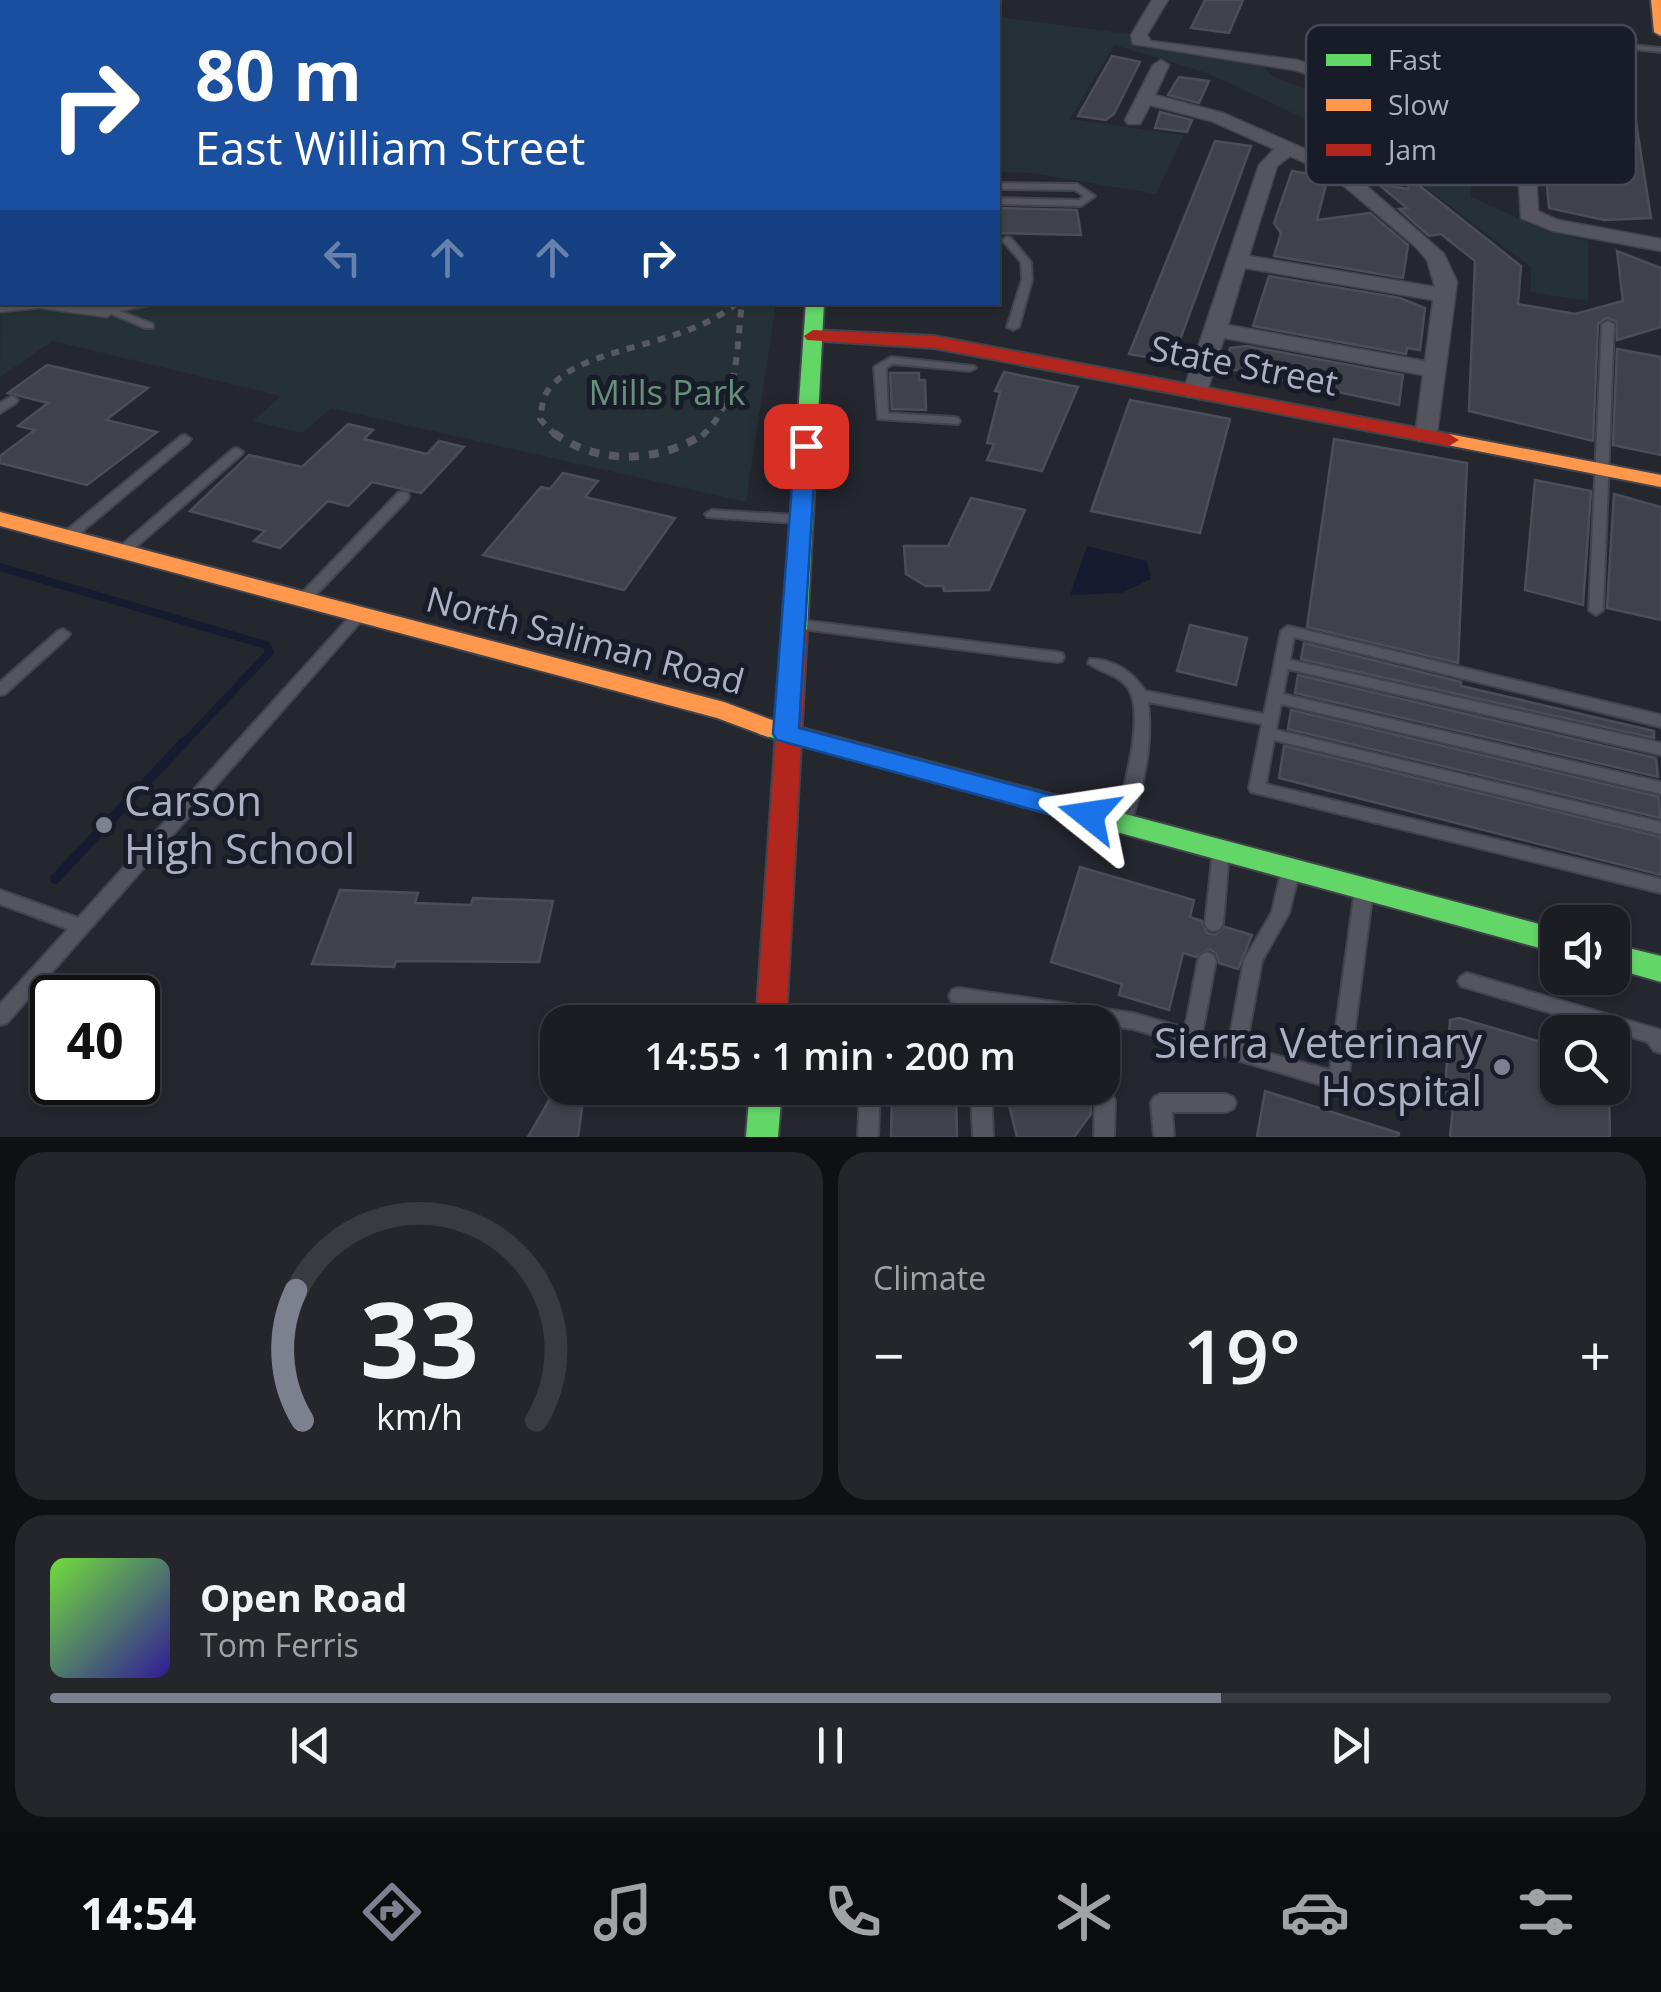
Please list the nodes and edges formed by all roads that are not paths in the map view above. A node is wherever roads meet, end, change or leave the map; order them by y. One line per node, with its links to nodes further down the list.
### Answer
1 (1160, 0): 7 (street)
2 (1657, 0): 3 (main road)
3 (1661, 32)
4 (1636, 47): 5 (lane)
5 (1661, 50)
6 (1160, 66): 8 (street)
7 (1306, 69)
8 (1145, 98): 9 (street); 10 (street)
9 (1134, 120)
10 (1294, 148): 11 (street); 18 (street)
11 (1306, 154)
12 (1355, 185): 19 (street)
13 (1527, 185): 17 (street)
14 (1000, 186): 15 (lane)
15 (1000, 201)
16 (1007, 240): 26 (lane)
17 (1661, 245)
18 (1239, 261): 19 (street); 27 (street)
19 (1444, 295): 30 (street)
20 (64, 305): 23 (street)
21 (140, 305): 23 (lane)
22 (815, 305): 28 (main road)
23 (107, 310): 25 (lane)
24 (1608, 324): 38 (lane)
25 (150, 326)
26 (1013, 327)
27 (1216, 330): 30 (street); 31 (street)
28 (813, 336): 31 (main road, State Street); 43 (main road)
29 (970, 368): 34 (lane)
30 (1436, 370): 35 (street)
31 (1195, 392): 35 (main road, State Street)
32 (12, 400): 33 (lane)
33 (0, 409)
34 (954, 421)
35 (1428, 436): 38 (main road, State Street)
36 (185, 439): 44 (lane)
37 (237, 452): 45 (lane)
38 (1602, 469): 39 (main road, State Street); 47 (lane)
39 (1661, 480)
40 (403, 496): 46 (lane)
41 (712, 514): 43 (lane)
42 (0, 519): 44 (main road, North Saliman Road)
43 (800, 520): 49 (main road)
44 (68, 538): 45 (main road, North Saliman Road)
45 (122, 552): 46 (main road, North Saliman Road)
46 (302, 601): 48 (main road, North Saliman Road)
47 (1596, 610)
48 (358, 616): 59 (main road, North Saliman Road); 70 (lane)
49 (793, 625): 51 (lane); 59 (main road)
50 (63, 634): 54 (lane)
51 (1057, 657)
52 (1282, 662): 56 (lane); 57 (lane); 60 (lane)
53 (1095, 663): 55 (lane)
54 (0, 690)
55 (1139, 695): 58 (lane); 62 (lane)
56 (1274, 698): 58 (lane); 61 (lane)
57 (1661, 721)
58 (1268, 726): 63 (lane); 66 (lane)
59 (786, 734): 62 (main road, North Saliman Road); 77 (main road)
60 (1661, 749)
61 (1661, 788)
62 (1122, 824): 64 (main road, North Saliman Road)
63 (1661, 828)
64 (1221, 851): 65 (main road, North Saliman Road); 69 (lane)
65 (1291, 870): 67 (main road, North Saliman Road); 81 (lane)
66 (1661, 886)
67 (1364, 889): 71 (main road, North Saliman Road); 81 (lane)
68 (0, 897): 70 (lane)
69 (1214, 924)
70 (81, 926): 78 (lane)
71 (1540, 937)
72 (1207, 960): 79 (lane)
73 (1630, 961): 74 (main road)
74 (1661, 969)
75 (1467, 981): 80 (lane)
76 (958, 996): 79 (lane)
77 (772, 1005)
78 (0, 1016)
79 (1192, 1039): 81 (lane)
80 (1661, 1044)
81 (1236, 1052)
82 (1226, 1103): 91 (lane)
83 (765, 1105): 87 (main road)
84 (869, 1105): 88 (lane)
85 (982, 1105): 89 (lane)
86 (1105, 1105): 90 (lane)
87 (762, 1137)
88 (868, 1137)
89 (984, 1137)
90 (1104, 1137)
91 (1164, 1137)

